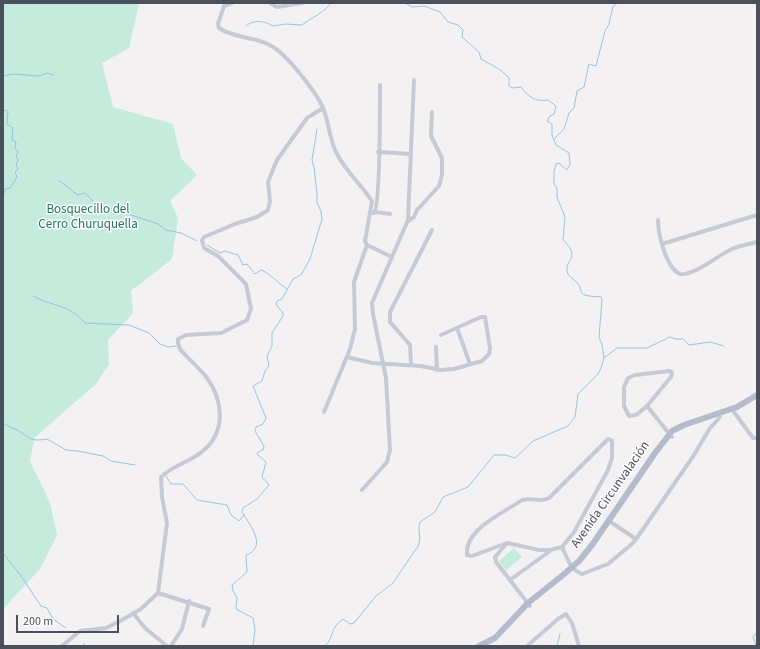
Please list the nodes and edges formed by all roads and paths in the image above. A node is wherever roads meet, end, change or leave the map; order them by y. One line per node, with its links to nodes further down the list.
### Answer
1 (232, 3): 4 (street)
2 (270, 3): 3 (street)
3 (302, 3)
4 (225, 5): 7 (street)
5 (414, 80): 10 (street)
6 (380, 85): 9 (street)
7 (323, 108): 11 (street); 45 (street)
8 (432, 112): 15 (street)
9 (378, 152): 10 (street); 11 (street)
10 (411, 154): 15 (street)
11 (374, 212): 12 (street); 19 (street)
12 (390, 214)
13 (757, 215): 18 (street)
14 (658, 220): 18 (street)
15 (407, 222): 20 (street)
16 (432, 230): 27 (street)
17 (757, 242): 18 (street)
18 (662, 244)
19 (367, 245): 20 (street); 24 (street)
20 (392, 257): 25 (street)
21 (457, 328): 22 (street); 26 (street); 26 (street)
22 (441, 334)
23 (436, 347): 28 (street)
24 (347, 357): 25 (street); 32 (street)
25 (384, 364): 27 (street); 37 (street)
26 (470, 364): 28 (street)
27 (411, 365): 28 (street)
28 (437, 370)
29 (757, 394): 35 (main road, Avenida Circunvalación)
30 (757, 400): 33 (main road, Avenida Circunvalación)
31 (647, 406): 31 (street); 35 (street)
32 (324, 412)
33 (734, 412): 34 (main road, Avenida Circunvalación); 36 (street)
34 (720, 417): 35 (main road, Avenida Circunvalación); 39 (street)
35 (671, 436): 38 (main road, Avenida Circunvalación); 43 (main road, Avenida Circunvalación)
36 (757, 438)
37 (362, 490)
38 (612, 523): 39 (street); 43 (main road, Avenida Circunvalación)
39 (636, 539): 43 (street)
40 (507, 543): 41 (street); 42 (street); 44 (street)
41 (562, 547): 42 (street); 43 (street)
42 (550, 550): 44 (street)
43 (573, 569): 47 (main road, Avenida Circunvalación)
44 (510, 580): 47 (street)
45 (158, 593): 46 (street); 48 (street)
46 (188, 601): 49 (street); 52 (street)
47 (529, 604): 53 (main road, Avenida Circunvalación); 54 (main road, Avenida Circunvalación)
48 (133, 614): 50 (street); 51 (street)
49 (203, 626)
50 (62, 646)
51 (167, 646)
52 (171, 646)
53 (479, 646)
54 (490, 646)
55 (527, 646): 56 (street)
56 (579, 646)

